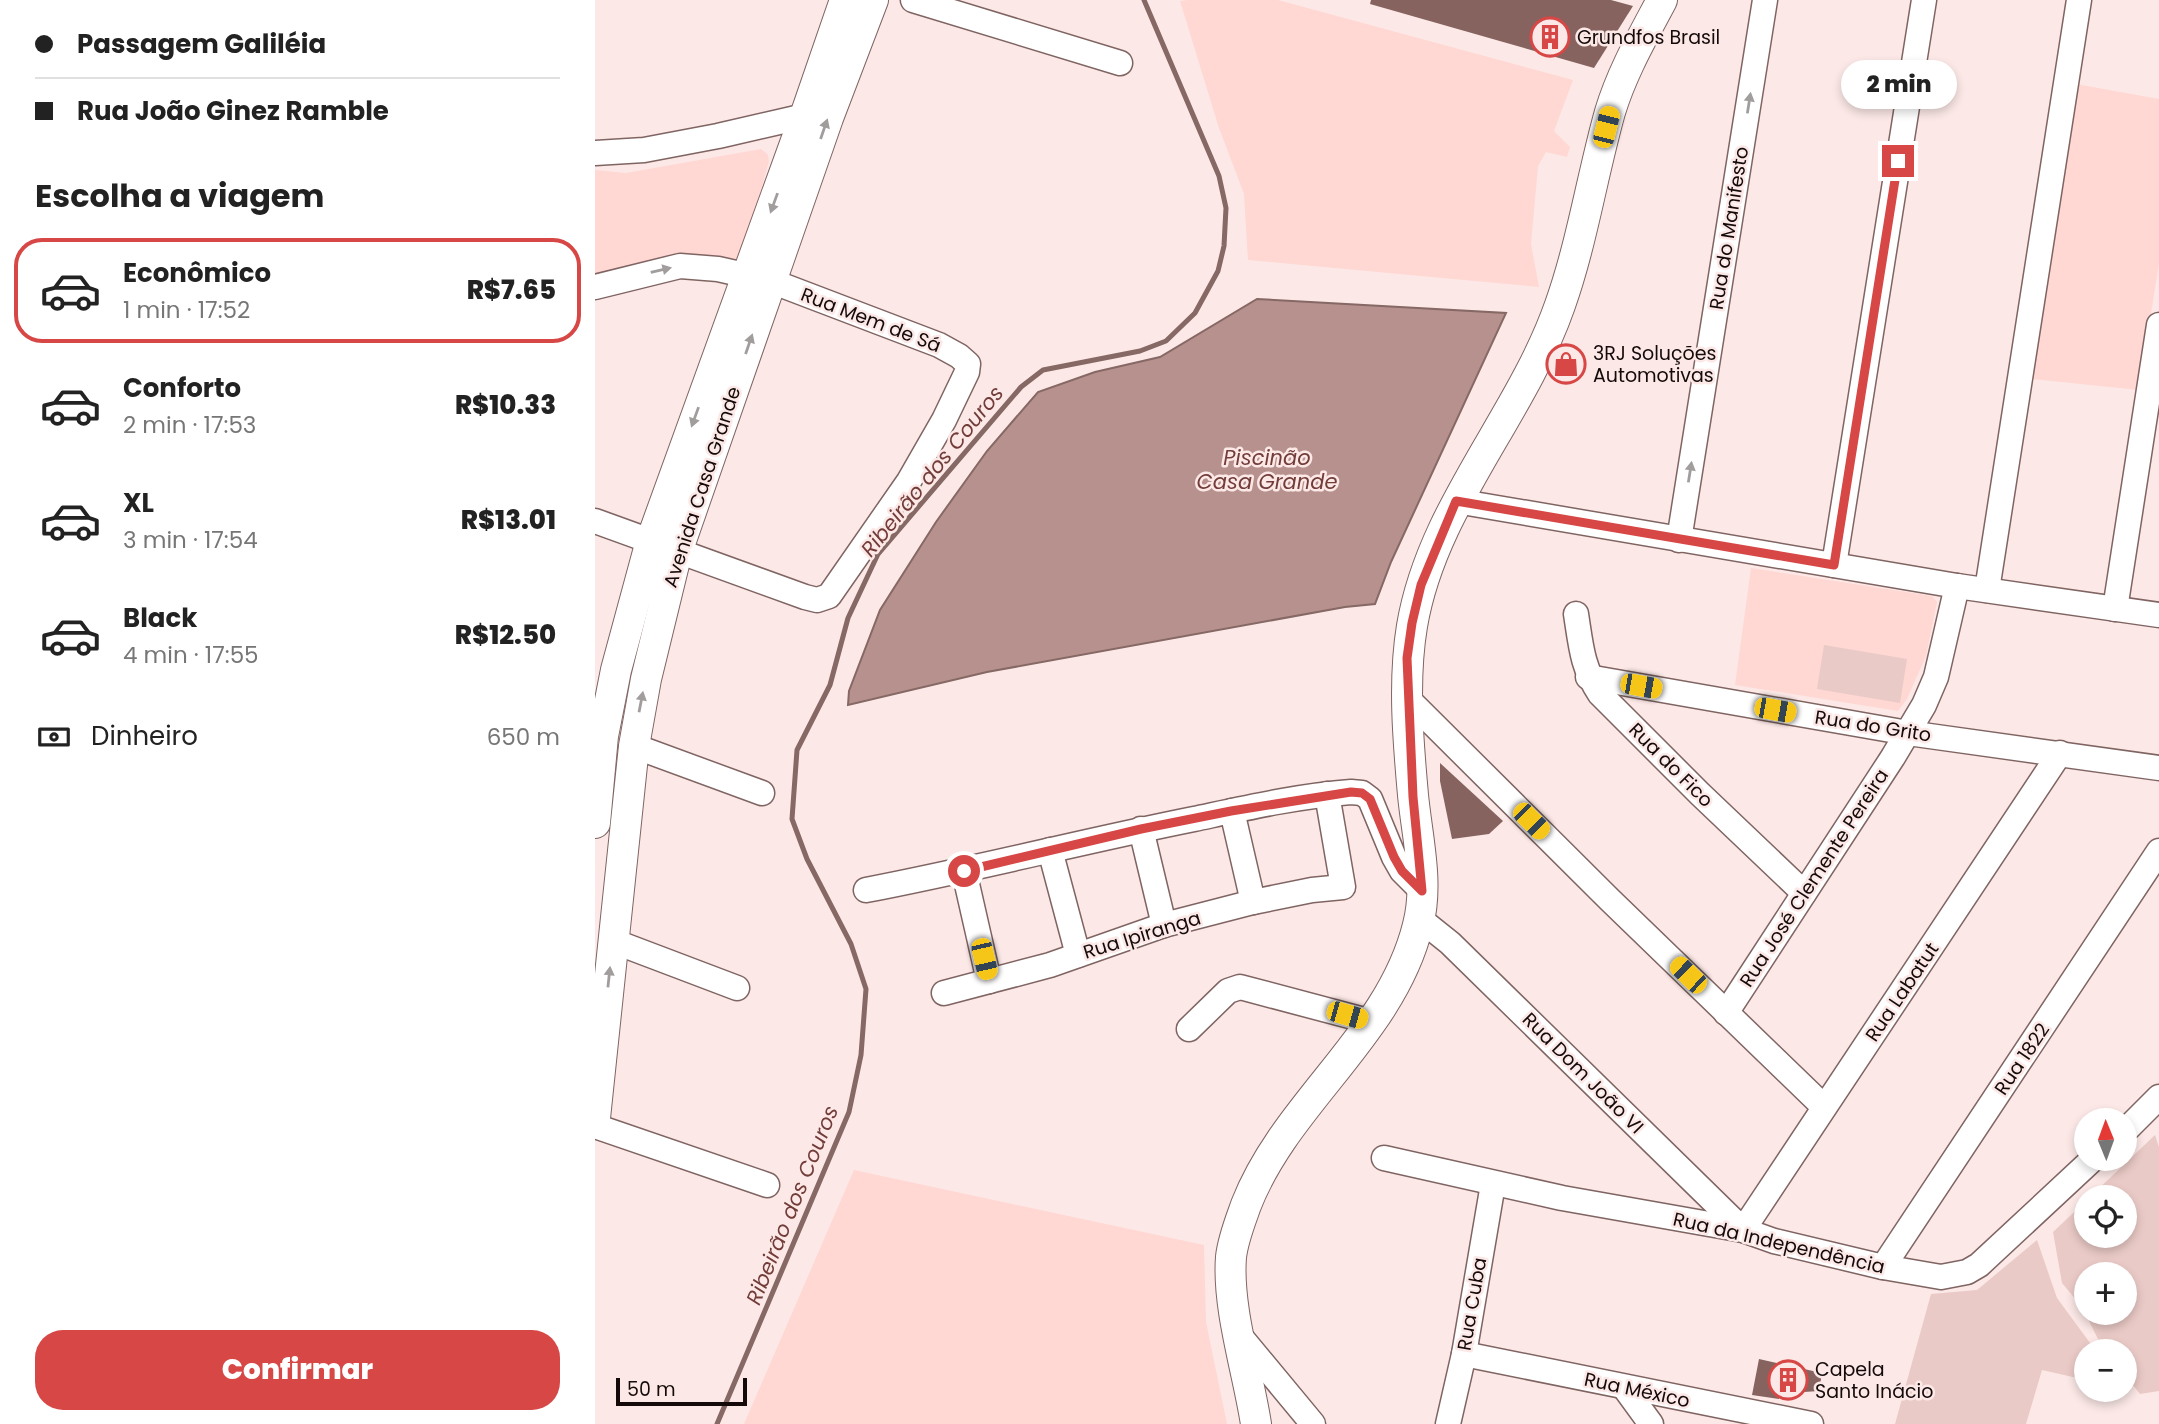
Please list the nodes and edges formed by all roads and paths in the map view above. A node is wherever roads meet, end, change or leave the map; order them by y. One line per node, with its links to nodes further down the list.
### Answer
1 (845, 0): 9 (main road, Avenida Casa Grande)
2 (873, 0): 11 (main road, Avenida Casa Grande, one-way to 2)
3 (913, 0): 8 (street)
4 (1662, 0): 14 (main road)
5 (1765, 0): 16 (street, Rua do Manifesto, one-way to 5)
6 (1924, 0): 18 (street)
7 (2078, 0): 20 (street)
8 (1120, 62)
9 (805, 116): 10 (street); 11 (main road, Avenida Casa Grande, one-way to 11)
10 (595, 153)
11 (759, 277): 12 (street, Rua Mem de Sá, one-way to 11); 17 (main road, Avenida Casa Grande); 17 (street, Rua Mem de Sá)
12 (595, 287)
13 (2159, 326): 21 (street)
14 (1456, 501): 16 (street); 25 (main road)
15 (595, 521): 17 (street)
16 (1679, 540): 18 (street)
17 (664, 547): 27 (main road, Avenida Casa Grande); 28 (main road, Avenida Casa Grande, one-way to 17)
18 (1834, 565): 19 (street)
19 (1957, 586): 20 (street); 26 (street, Rua José Clemente Pereira)
20 (1987, 590): 21 (street)
21 (2115, 609): 23 (street)
22 (1576, 614): 24 (street, Rua do Fico)
23 (2159, 615)
24 (1588, 677): 26 (street, Rua do Grito); 40 (street, Rua do Fico)
25 (1408, 699): 42 (main road); 49 (street)
26 (1908, 733): 29 (street, Rua do Grito); 40 (street, Rua José Clemente Pereira)
27 (599, 735): 34 (main road, Avenida Casa Grande)
28 (634, 746): 31 (street); 44 (main road, Avenida Casa Grande)
29 (2060, 754): 30 (street, Rua do Grito); 53 (street, Rua Labatut)
30 (2159, 768)
31 (762, 793)
32 (1327, 794): 33 (street); 41 (street, Rua Ipiranga); 42 (street, Rua Dom João VI)
33 (1231, 811): 35 (street); 41 (street)
34 (595, 823)
35 (1141, 829): 36 (street); 43 (street)
36 (1050, 850): 38 (street); 45 (street)
37 (2159, 851): 62 (street, Rua 1822)
38 (964, 871): 39 (street); 46 (street)
39 (866, 890)
40 (1804, 892): 49 (street, Rua José Clemente Pereira)
41 (1253, 902): 43 (street, Rua Ipiranga)
42 (1421, 905): 50 (main road); 61 (street, Rua Dom João VI)
43 (1164, 925): 45 (street, Rua Ipiranga)
44 (613, 941): 47 (street); 54 (main road, Avenida Casa Grande, one-way to 44)
45 (1078, 955): 46 (street, Rua Ipiranga)
46 (989, 981): 48 (street, Rua Ipiranga)
47 (737, 988)
48 (944, 993)
49 (1726, 1013): 53 (street)
50 (1371, 1022): 51 (street); 63 (main road)
51 (1189, 1029)
52 (2159, 1097): 55 (street)
53 (1824, 1107): 61 (street, Rua Labatut)
54 (595, 1118)
55 (2137, 1119)
56 (595, 1126): 60 (street)
57 (1384, 1158): 59 (street, Rua da Independência)
58 (2080, 1171): 62 (street, Rua da Independência)
59 (1493, 1184): 61 (street, Rua da Independência); 64 (street, Rua Cuba)
60 (767, 1185)
61 (1743, 1230): 62 (street, Rua da Independência)
62 (1883, 1267)
63 (1240, 1336): 66 (main road); 67 (street)
64 (1464, 1354): 65 (street, Rua México); 68 (street, Rua Cuba)
65 (1624, 1387): 69 (street); 70 (street, Rua México)
66 (1257, 1424)
67 (1313, 1424)
68 (1448, 1424)
69 (1651, 1424)
70 (1811, 1424)

